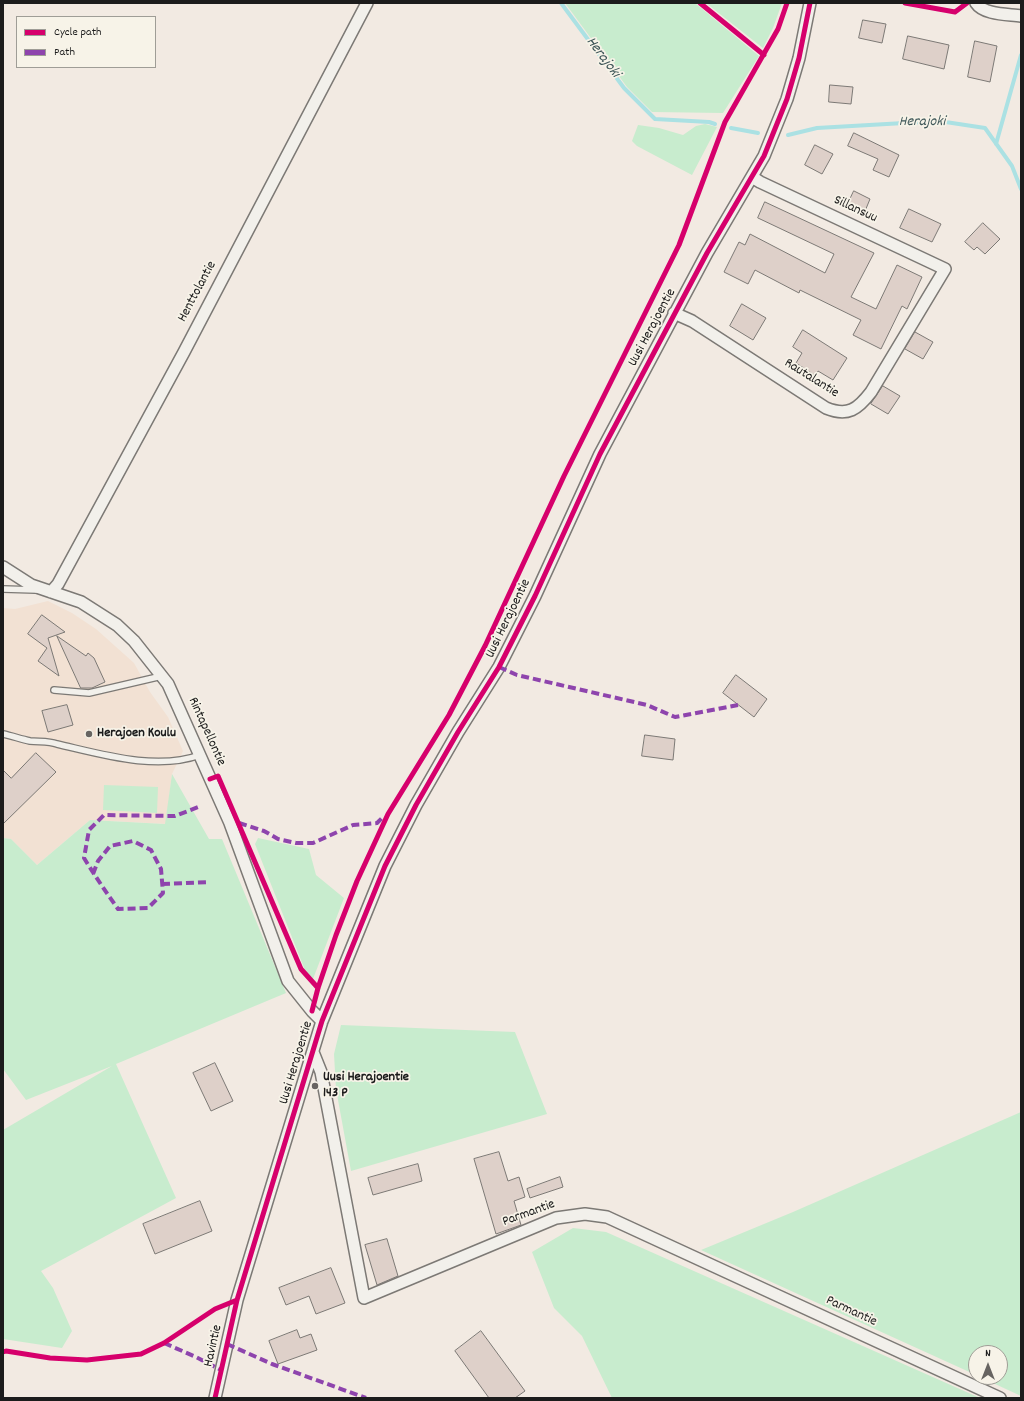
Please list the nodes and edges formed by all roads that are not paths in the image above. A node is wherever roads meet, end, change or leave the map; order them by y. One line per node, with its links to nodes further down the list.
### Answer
1 (367, 3): 10 (street, Henttolantie)
2 (810, 3): 5 (street, Uusi Herajoentie)
3 (976, 3): 4 (street)
4 (1021, 16)
5 (752, 177): 6 (street, Sillansuu); 7 (street, Uusi Herajoentie)
6 (945, 269): 7 (street, Rautalantie)
7 (674, 313): 15 (street, Uusi Herajoentie)
8 (3, 567): 10 (street, Rintapellontie)
9 (3, 589): 10 (lane)
10 (46, 591): 11 (street, Rintapellontie)
11 (162, 676): 12 (lane); 14 (street, Rintapellontie)
12 (54, 690)
13 (3, 734): 14 (lane)
14 (200, 755): 15 (street, Rintapellontie)
15 (322, 1021): 16 (street, Uusi Herajoentie)
16 (313, 1052): 17 (street, Uusi Herajoentie); 19 (street, Parmantie)
17 (237, 1300): 18 (street, Havintie)
18 (214, 1398)
19 (1000, 1398)

